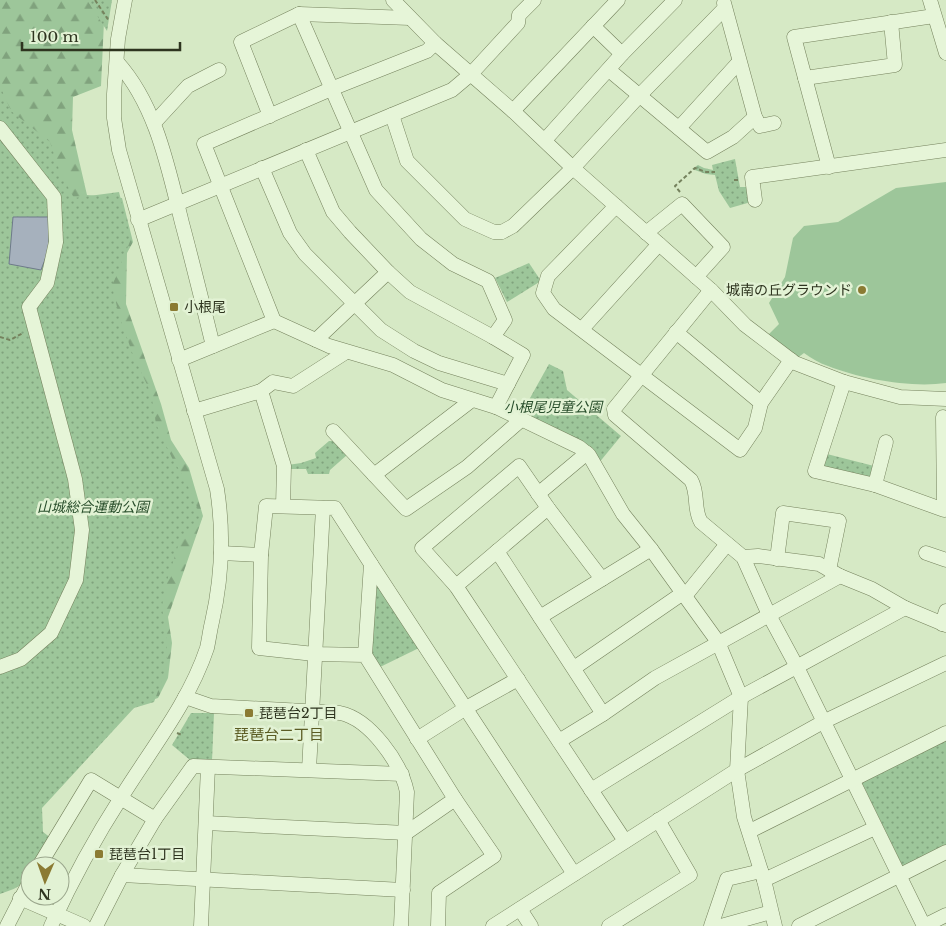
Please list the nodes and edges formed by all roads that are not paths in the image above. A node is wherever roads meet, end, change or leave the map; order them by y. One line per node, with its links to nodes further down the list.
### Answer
1 (125, 0): 16 (street)
2 (393, 0): 10 (street)
3 (534, 0): 20 (street)
4 (618, 0): 12 (street)
5 (675, 0): 15 (street)
6 (930, 0): 9 (street)
7 (724, 5): 17 (street); 23 (street)
8 (298, 14): 10 (street); 22 (street); 26 (street)
9 (934, 16): 11 (street); 14 (street)
10 (410, 18): 13 (street)
11 (891, 22): 21 (street); 21 (street)
12 (593, 26): 15 (street); 24 (street)
13 (435, 43): 20 (street); 22 (street)
14 (946, 53)
15 (622, 54): 19 (street)
16 (117, 62): 28 (street); 43 (street)
17 (739, 62): 27 (street); 31 (street)
18 (219, 70): 28 (street)
19 (608, 70): 23 (street); 33 (street)
20 (471, 74): 24 (street); 25 (street)
21 (805, 78): 36 (street)
22 (331, 89): 26 (street); 32 (street)
23 (639, 96): 31 (street); 38 (street)
24 (513, 111): 33 (street)
25 (392, 115): 32 (street); 38 (street)
26 (270, 116): 39 (street)
27 (755, 117): 29 (street); 31 (street)
28 (154, 122): 41 (street)
29 (774, 123)
30 (0, 128): 101 (street)
31 (679, 128)
32 (349, 132): 34 (street); 53 (street)
33 (545, 140): 38 (street)
34 (306, 150): 37 (street); 46 (street)
35 (946, 150): 36 (street)
36 (829, 167): 40 (street)
37 (262, 168): 39 (street); 49 (street)
38 (573, 168): 42 (street)
39 (220, 185): 41 (street); 50 (street)
40 (755, 200)
41 (177, 203): 43 (street); 55 (street)
42 (616, 206): 44 (street); 51 (street)
43 (138, 220): 57 (street)
44 (646, 233): 45 (street); 47 (street)
45 (659, 244): 47 (street); 51 (street)
46 (388, 272): 49 (street); 53 (street)
47 (696, 277): 48 (street)
48 (711, 290): 52 (street); 58 (street)
49 (354, 304): 54 (street); 61 (street)
50 (274, 321): 54 (street); 55 (street)
51 (582, 329): 59 (street)
52 (676, 332): 59 (street); 65 (street)
53 (493, 336): 61 (street)
54 (316, 340): 56 (street)
55 (213, 346): 57 (street)
56 (346, 352): 62 (street); 64 (street)
57 (179, 360): 67 (street)
58 (791, 360): 60 (street); 65 (street)
59 (642, 374): 65 (street); 79 (street)
60 (844, 382): 63 (street); 74 (street)
61 (508, 384): 66 (street)
62 (261, 391): 67 (street); 76 (street)
63 (946, 399)
64 (472, 400): 66 (street); 73 (street)
65 (761, 403)
66 (496, 407): 69 (street)
67 (194, 411): 82 (street)
68 (943, 417): 74 (street)
69 (522, 419): 72 (street); 73 (street)
70 (333, 431): 73 (street)
71 (886, 442): 74 (street)
72 (587, 453): 75 (street); 80 (street)
73 (374, 475)
74 (875, 485)
75 (538, 494): 78 (street); 91 (street)
76 (283, 506): 77 (street); 84 (street)
77 (323, 508): 88 (street); 98 (street)
78 (548, 508): 81 (street); 90 (street)
79 (726, 544): 85 (street); 92 (street)
80 (651, 548): 90 (street); 92 (street)
81 (497, 551): 91 (street); 95 (street)
82 (221, 552): 84 (street); 105 (street)
83 (926, 553): 87 (street)
84 (261, 555): 98 (street)
85 (743, 557): 86 (street); 94 (street)
86 (776, 559): 89 (street); 89 (street)
87 (946, 560)
88 (371, 564): 99 (street); 107 (street)
89 (835, 573): 93 (street); 94 (street)
90 (602, 579): 95 (street)
91 (456, 586): 104 (street)
92 (684, 595): 97 (street); 103 (street)
93 (906, 608): 96 (street); 102 (street)
94 (769, 615): 97 (street); 102 (street)
95 (540, 617): 103 (street)
96 (945, 620)
97 (718, 642): 106 (street); 109 (street)
98 (314, 654): 99 (street); 108 (street)
99 (365, 656): 112 (street)
100 (946, 663): 110 (street)
101 (0, 667)
102 (797, 667): 106 (street); 110 (street)
103 (574, 668): 109 (street)
104 (518, 679): 107 (street); 113 (street)
105 (185, 697): 108 (street); 120 (street)
106 (741, 697): 116 (street); 119 (street)
107 (466, 708): 112 (street); 132 (street)
108 (312, 711): 115 (street); 117 (street)
109 (603, 714): 113 (street)
110 (823, 722): 116 (street); 118 (street)
111 (946, 733): 118 (street)
112 (417, 739): 121 (street)
113 (559, 741): 119 (street)
114 (208, 767): 115 (street); 122 (street); 124 (street)
115 (309, 770): 117 (street)
116 (736, 770): 123 (street); 126 (street)
117 (402, 774): 127 (street)
118 (852, 780): 125 (street); 126 (street)
119 (591, 790): 128 (street)
120 (121, 797): 122 (street); 130 (street); 142 (street)
121 (455, 799): 127 (street); 148 (street)
122 (155, 818): 131 (street)
123 (658, 820): 128 (street); 151 (street)
124 (206, 823): 127 (street); 135 (street)
125 (875, 828): 133 (street); 134 (street)
126 (750, 831): 133 (street)
127 (406, 833): 136 (street)
128 (625, 841): 132 (street)
129 (946, 852): 134 (street)
130 (45, 856)
131 (122, 874): 135 (street); 145 (street)
132 (574, 874): 139 (street)
133 (763, 876): 140 (street); 152 (street)
134 (899, 876): 155 (street); 156 (street)
135 (203, 879): 136 (street); 146 (street)
136 (403, 890): 147 (street)
137 (20, 898): 143 (street)
138 (32, 906): 142 (street)
139 (520, 909): 149 (street); 150 (street)
140 (771, 912): 153 (street); 154 (street)
141 (946, 915): 156 (street)
142 (54, 920): 144 (street)
143 (7, 926)
144 (84, 926)
145 (96, 926)
146 (201, 926)
147 (401, 926)
148 (438, 926)
149 (493, 926)
150 (531, 926)
151 (609, 926)
152 (711, 926)
153 (721, 926)
154 (775, 926)
155 (799, 926)
156 (924, 926)

